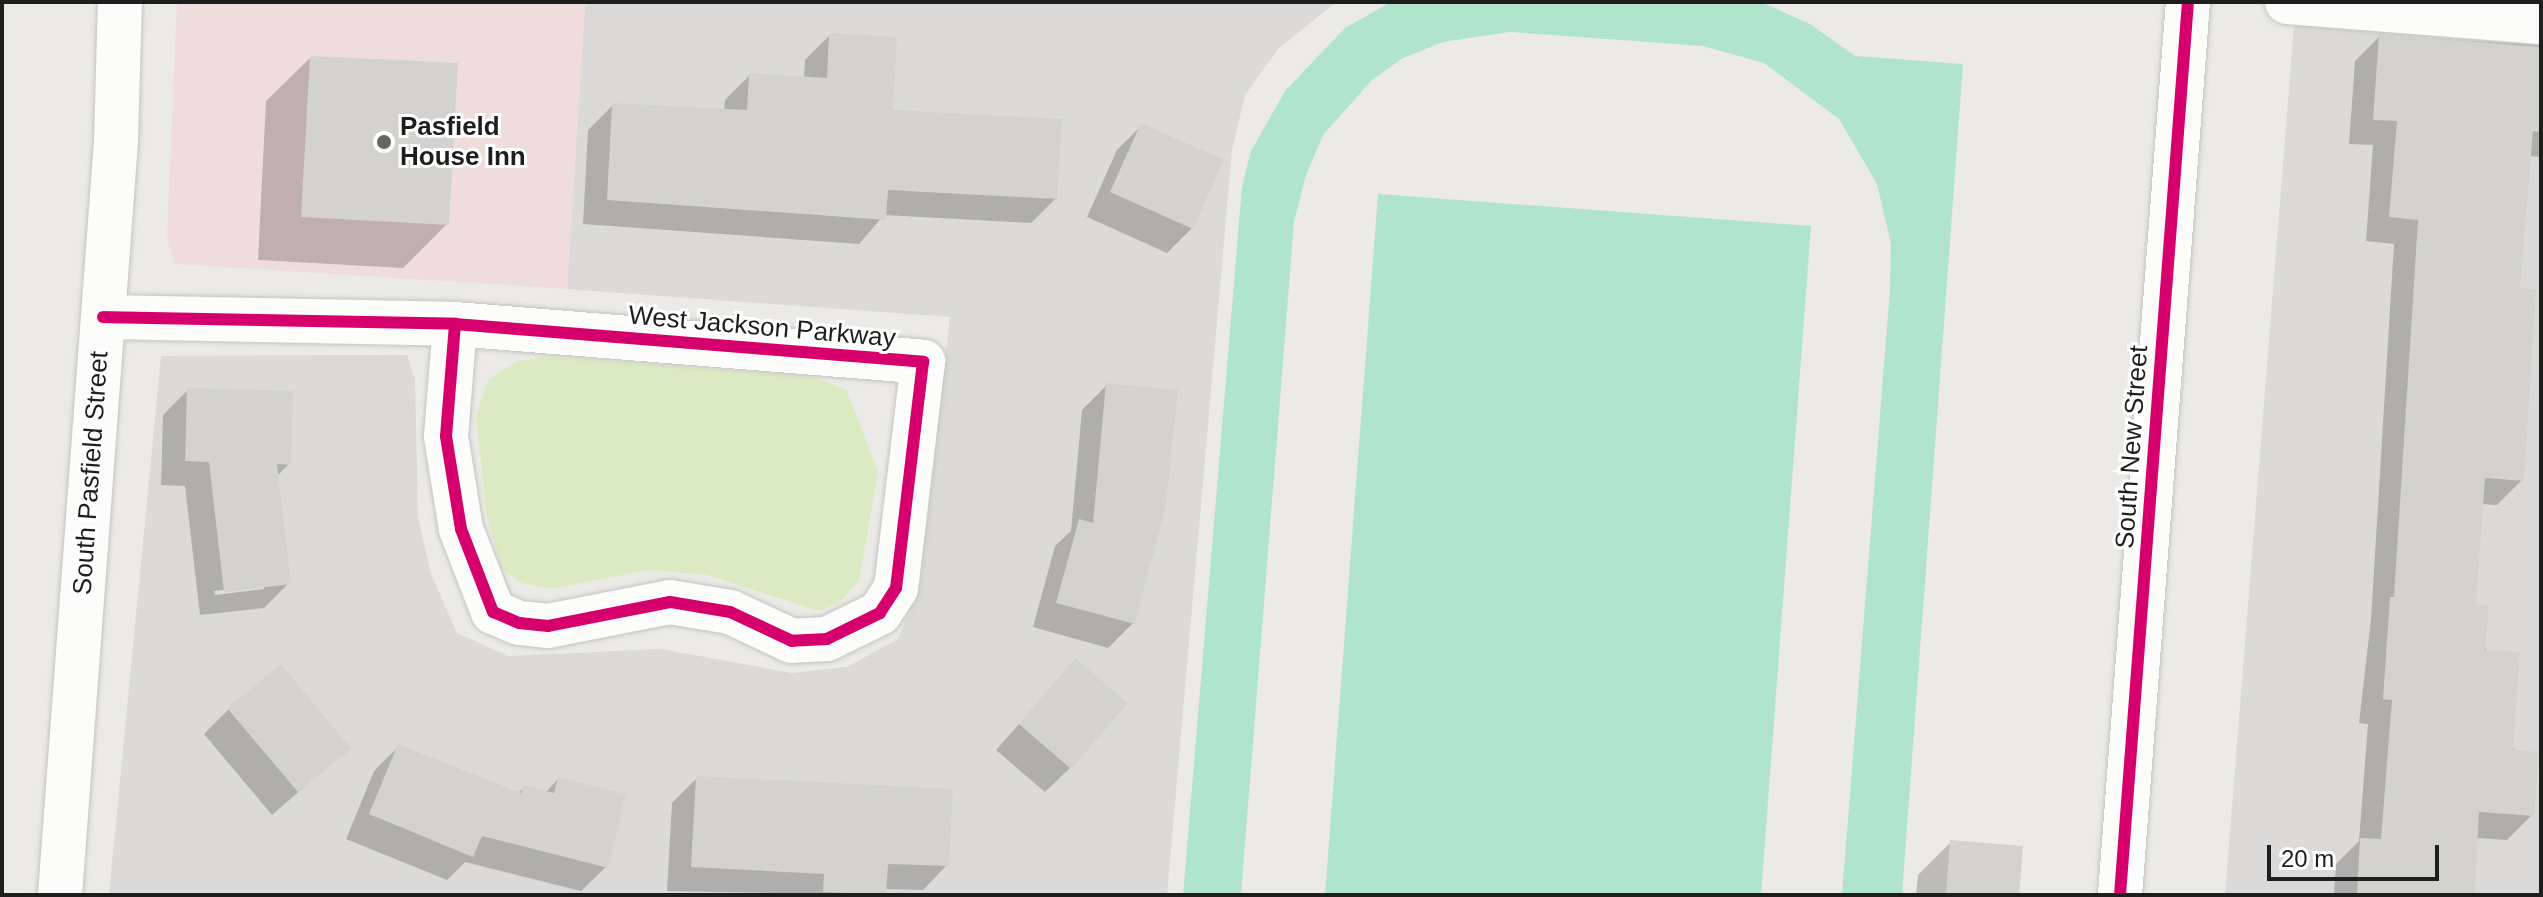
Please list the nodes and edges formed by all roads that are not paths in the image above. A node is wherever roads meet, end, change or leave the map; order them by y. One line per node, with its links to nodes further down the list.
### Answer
1 (120, 2): 5 (street, South Pasfield Street)
2 (2188, 2): 8 (street, South New Street)
3 (2287, 2): 4 (street)
4 (2541, 22)
5 (103, 317): 6 (street, West Jackson Parkway); 7 (street, South Pasfield Street)
6 (455, 324): 6 (street, West Jackson Parkway)
7 (60, 895)
8 (2120, 895)

